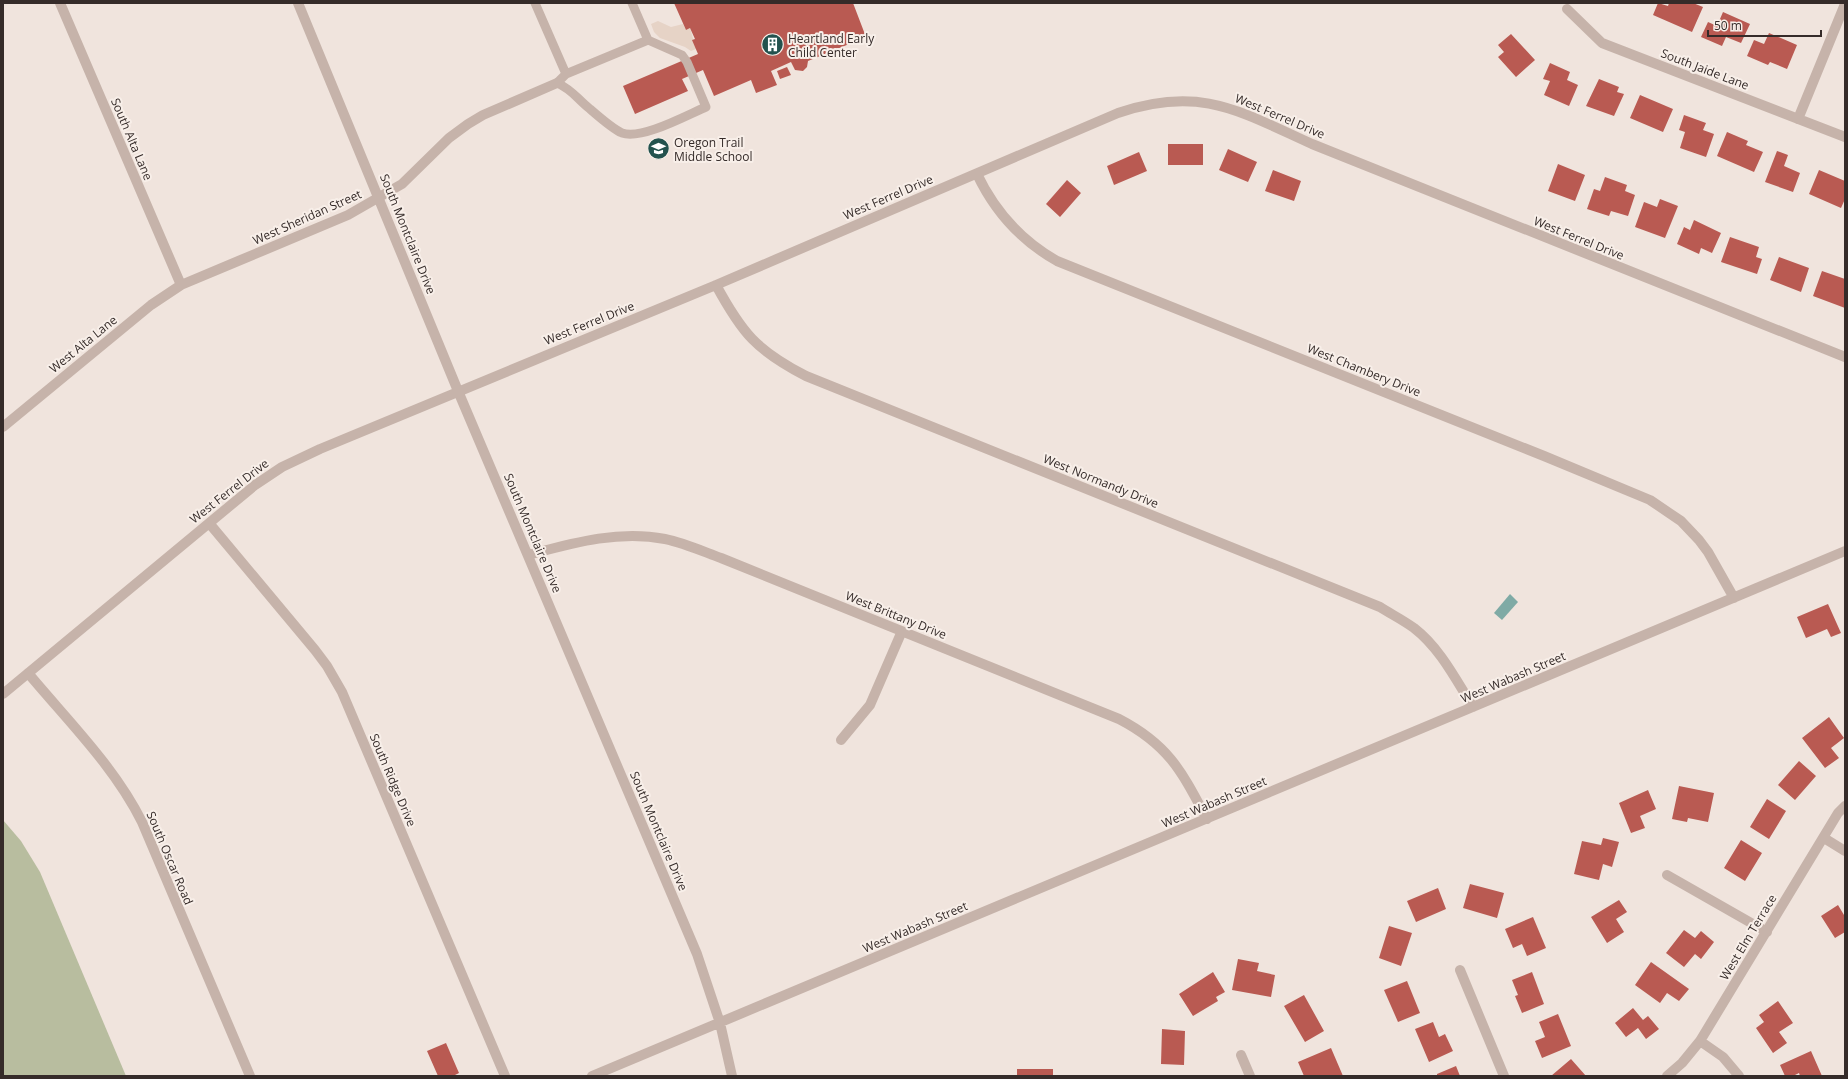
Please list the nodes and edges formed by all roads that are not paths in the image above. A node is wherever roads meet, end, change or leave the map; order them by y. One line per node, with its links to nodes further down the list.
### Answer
1 (60, 3): 14 (street, South Alta Lane)
2 (298, 3): 13 (street, South Montclaire Drive)
3 (535, 3): 8 (lane)
4 (632, 3): 7 (lane)
5 (1845, 4): 10 (street)
6 (1567, 9): 10 (street, South Jaide Lane)
7 (648, 40): 8 (lane); 9 (lane)
8 (566, 74): 9 (lane)
9 (557, 83): 13 (street, West Sheridan Street)
10 (1798, 119): 11 (street, South Jaide Lane)
11 (1845, 137)
12 (977, 174): 15 (street, West Ferrel Drive); 16 (street, West Ferrel Drive); 22 (street, West Chambery Drive)
13 (380, 198): 14 (street, West Sheridan Street); 17 (street, South Montclaire Drive)
14 (181, 285): 18 (street, West Alta Lane)
15 (716, 285): 17 (street, West Ferrel Drive); 26 (street, West Normandy Drive)
16 (1845, 358)
17 (458, 391): 19 (street, West Ferrel Drive); 21 (street, South Montclaire Drive)
18 (3, 427)
19 (209, 523): 24 (street, West Ferrel Drive); 39 (street, South Ridge Drive)
20 (1845, 551): 22 (street, West Wabash Street)
21 (528, 555): 23 (street, West Brittany Drive); 35 (street, South Montclaire Drive)
22 (1734, 598): 26 (street, West Wabash Street)
23 (902, 631): 27 (street); 29 (street, West Brittany Drive)
24 (28, 673): 25 (street, West Ferrel Drive); 38 (street, South Oscar Road)
25 (3, 694)
26 (1473, 707): 29 (street, West Wabash Street)
27 (841, 740)
28 (1845, 806): 30 (street, West Elm Terrace)
29 (1207, 819): 35 (street, West Wabash Street)
30 (1824, 838): 31 (street); 33 (street, West Elm Terrace)
31 (1845, 851)
32 (1667, 875): 33 (street)
33 (1767, 932): 36 (street, West Elm Terrace)
34 (1460, 970): 43 (street)
35 (720, 1023): 40 (street, West Wabash Street); 41 (street, South Montclaire Drive)
36 (1700, 1041): 44 (street, West Elm Terrace); 45 (street)
37 (1241, 1056): 42 (street)
38 (250, 1076)
39 (505, 1076)
40 (592, 1076)
41 (732, 1076)
42 (1250, 1076)
43 (1504, 1076)
44 (1666, 1076)
45 (1739, 1076)

